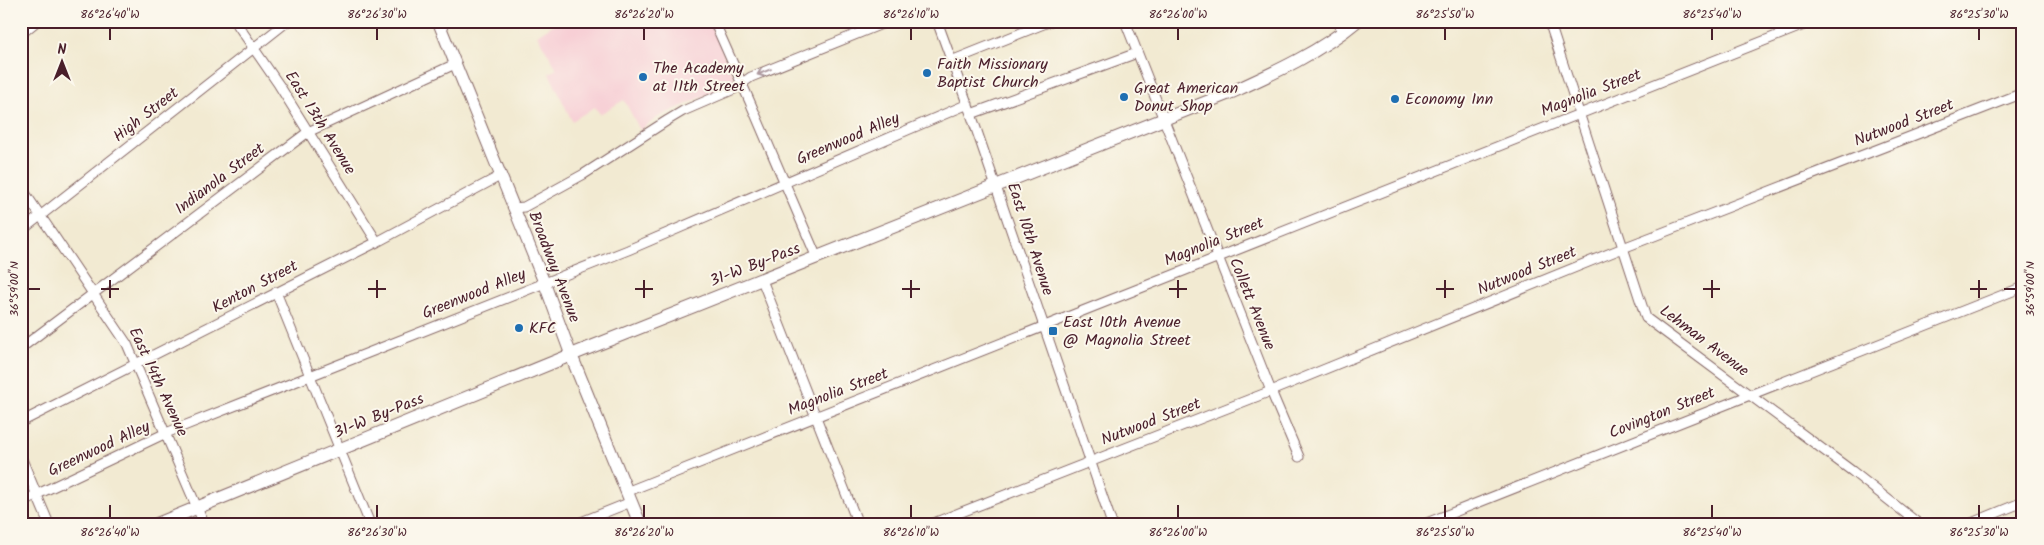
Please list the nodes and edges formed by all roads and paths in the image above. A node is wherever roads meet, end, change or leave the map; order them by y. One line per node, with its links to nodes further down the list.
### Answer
1 (37, 21): 14 (street)
2 (235, 21): 15 (street, East 13th Avenue)
3 (288, 21): 15 (street, High Street)
4 (438, 21): 18 (street, Broadway Avenue)
5 (714, 21): 19 (street)
6 (889, 21): 19 (street, one-way to 19)
7 (937, 21): 17 (street, East 10th Avenue)
8 (1051, 21): 17 (street)
9 (1125, 21): 16 (street, Collett Avenue)
10 (1357, 21): 13 (main road, 31-W By-Pass)
11 (1549, 21): 23 (street, Lehman Avenue)
12 (1814, 21): 23 (street, Magnolia Street)
13 (1340, 27): 24 (main road, 31-W By-Pass)
14 (21, 34)
15 (254, 48): 25 (street, East 13th Avenue); 31 (street, High Street)
16 (1137, 53): 22 (street); 24 (street, Collett Avenue)
17 (951, 60): 21 (street, East 10th Avenue)
18 (455, 64): 25 (street, Indianola Street); 26 (street, Broadway Avenue)
19 (742, 84): 27 (street); 30 (street)
20 (2023, 93): 34 (street, Nutwood Street)
21 (968, 104): 22 (street, East 10th Avenue); 27 (street, Greenwood Alley)
22 (971, 114): 29 (street, East 10th Avenue)
23 (1578, 114): 34 (street, Lehman Avenue); 35 (street, Magnolia Street)
24 (1163, 120): 29 (main road, 31-W By-Pass); 35 (street, Collett Avenue)
25 (308, 132): 33 (street, East 13th Avenue); 40 (street, Indianola Street)
26 (500, 176): 30 (street, Broadway Avenue); 33 (street, Kenton Street)
27 (785, 183): 36 (street); 38 (street, Greenwood Alley)
28 (21, 187): 31 (street, East 14th Avenue)
29 (996, 187): 36 (main road, 31-W By-Pass); 42 (street, East 10th Avenue)
30 (513, 208): 38 (street, Broadway Avenue)
31 (41, 215): 32 (street, High Street); 40 (street, East 14th Avenue)
32 (21, 231)
33 (377, 242): 41 (street, Kenton Street)
34 (1623, 248): 47 (street, Nutwood Street); 48 (street, Lehman Avenue)
35 (1218, 256): 42 (street, Magnolia Street); 47 (street, Collett Avenue)
36 (817, 258): 37 (main road, 31-W By-Pass)
37 (762, 280): 44 (main road, 31-W By-Pass); 49 (street)
38 (544, 282): 44 (street, Broadway Avenue); 46 (street, Greenwood Alley)
39 (2023, 287): 48 (street, Covington Street)
40 (93, 292): 43 (street, Indianola Street); 45 (street, East 14th Avenue)
41 (276, 292): 45 (street, Kenton Street); 46 (street)
42 (1043, 327): 49 (street, Magnolia Street); 55 (street, East 10th Avenue)
43 (21, 348)
44 (571, 355): 52 (main road, 31-W By-Pass); 57 (main road, Broadway Avenue)
45 (136, 362): 50 (street, Kenton Street); 51 (street, East 14th Avenue)
46 (310, 377): 51 (street, Greenwood Alley); 52 (street)
47 (1271, 392): 54 (street, Collett Avenue); 55 (street, Nutwood Street)
48 (1750, 394): 70 (street, Covington Street); 71 (street, Lehman Avenue)
49 (815, 417): 57 (street, Magnolia Street); 67 (street)
50 (21, 422)
51 (166, 434): 56 (street, Greenwood Alley); 60 (street, East 14th Avenue)
52 (340, 449): 60 (main road, 31-W By-Pass); 64 (street)
53 (21, 456): 56 (street)
54 (1299, 457)
55 (1089, 461): 68 (street, Nutwood Street); 69 (street, East 10th Avenue)
56 (37, 495): 58 (street, Greenwood Alley); 61 (street)
57 (628, 497): 65 (street, Magnolia Street); 66 (main road, Broadway Avenue)
58 (21, 502)
59 (2023, 502): 72 (street)
60 (197, 507): 62 (main road, 31-W By-Pass); 63 (street, East 14th Avenue)
61 (49, 524)
62 (157, 524)
63 (204, 524)
64 (370, 524)
65 (576, 524)
66 (640, 524)
67 (858, 524)
68 (931, 524)
69 (1112, 524)
70 (1424, 524)
71 (1919, 524)
72 (1969, 524)

